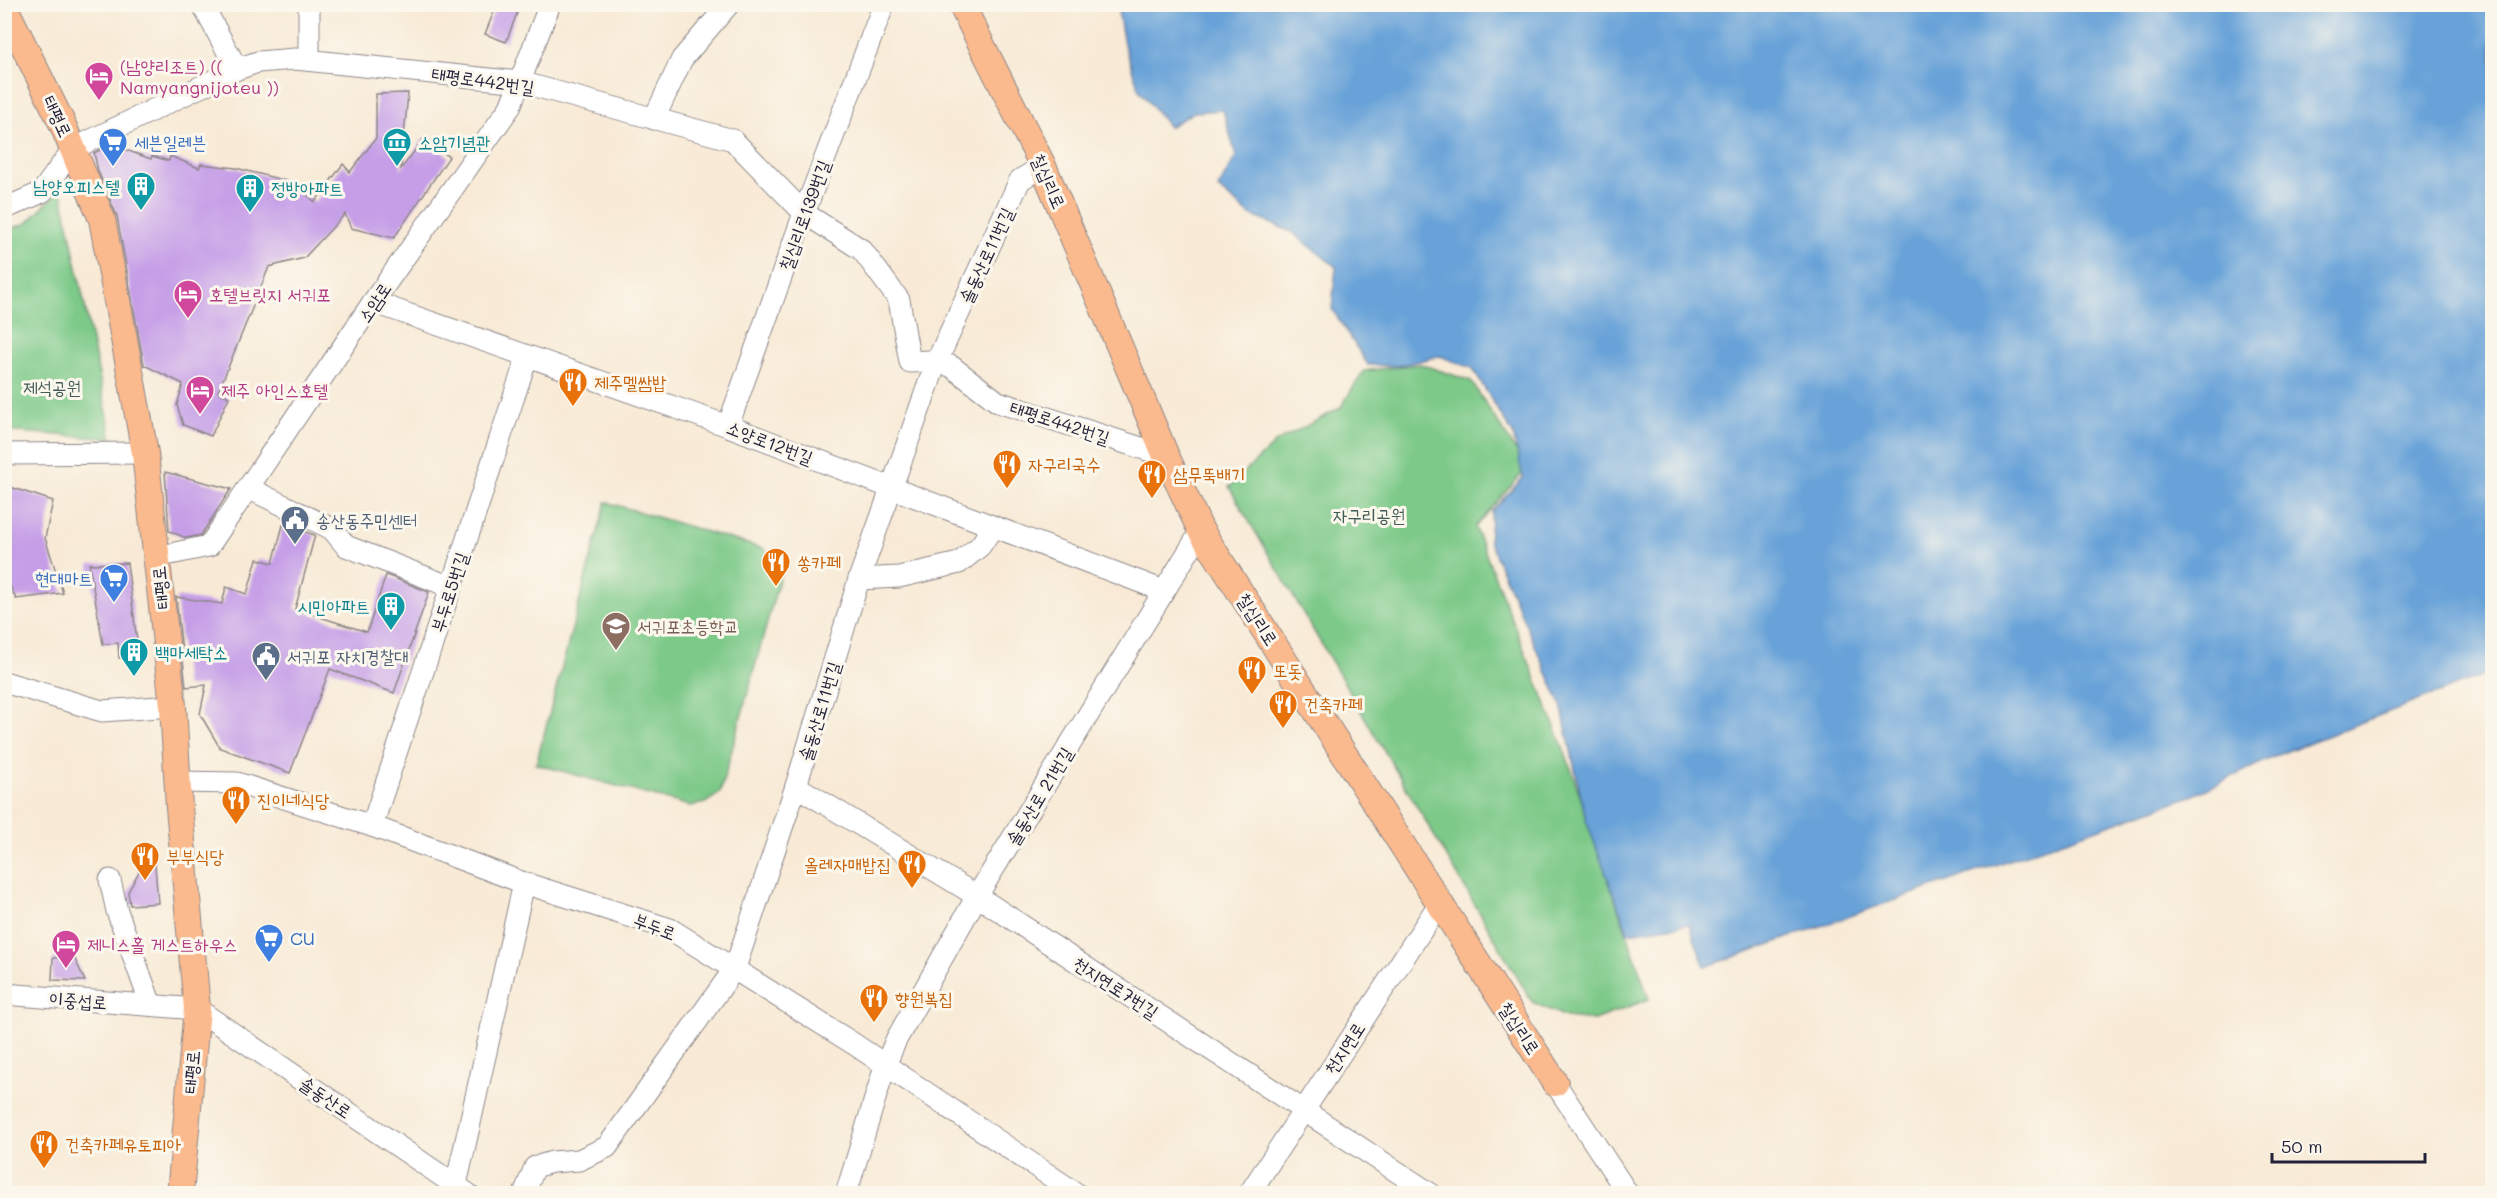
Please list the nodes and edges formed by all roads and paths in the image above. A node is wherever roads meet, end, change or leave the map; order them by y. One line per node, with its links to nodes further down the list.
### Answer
1 (202, 4): 9 (street)
2 (309, 4): 8 (street)
3 (550, 4): 10 (street, 소암로)
4 (729, 4): 11 (street)
5 (884, 4): 15 (street, 칠십리로139번길)
6 (961, 4): 13 (main road, 칠십리로)
7 (4, 6): 12 (main road, 태평로)
8 (309, 60): 9 (street, 태평로442번길); 10 (street, 태평로442번길)
9 (237, 69): 12 (street, 태평로442번길)
10 (520, 82): 11 (street, 태평로442번길); 16 (street, 소암로)
11 (654, 118): 15 (street, 태평로442번길)
12 (73, 149): 14 (street); 20 (main road, 태평로)
13 (1043, 166): 18 (street, 솔동산로11번길); 22 (main road, 칠십리로)
14 (4, 209)
15 (804, 213): 18 (street, 태평로442번길); 19 (street, 칠십리로139번길)
16 (373, 302): 17 (street, 소양로12번길); 23 (street, 소암로)
17 (527, 357): 19 (street, 소양로12번길); 29 (street, 부두로5번길)
18 (936, 363): 22 (street, 태평로442번길); 24 (street, 솔동산로11번길)
19 (728, 426): 24 (street, 소양로12번길)
20 (145, 453): 21 (street); 27 (main road, 태평로)
21 (4, 454)
22 (1166, 456): 26 (main road, 칠십리로)
23 (248, 488): 27 (street, 소암로); 29 (street)
24 (891, 488): 25 (street, 소양로12번길); 28 (street, 솔동산로11번길)
25 (993, 527): 28 (street); 30 (street, 소양로12번길)
26 (1201, 531): 30 (street, 솔동산로 21번길); 39 (main road, 칠십리로)
27 (156, 557): 32 (main road, 태평로)
28 (859, 579): 34 (street, 솔동산로11번길)
29 (451, 587): 35 (street, 부두로5번길)
30 (1156, 588): 38 (street, 솔동산로 21번길)
31 (4, 682): 32 (street)
32 (173, 706): 33 (main road, 태평로)
33 (178, 782): 35 (street, 부두로); 43 (main road, 태평로)
34 (796, 786): 38 (street, 천지연로7번길); 40 (street, 솔동산로11번길)
35 (372, 826): 37 (street, 부두로)
36 (110, 880): 42 (street)
37 (524, 883): 40 (street, 부두로); 47 (street, 솔동산로)
38 (977, 896): 44 (street, 솔동산로 21번길); 46 (street, 천지연로7번길)
39 (1439, 904): 45 (main road, 칠십리로); 46 (street, 천지연로)
40 (735, 968): 44 (street, 부두로); 49 (street, 솔동산로11번길)
41 (4, 994): 42 (street, 이중섭로)
42 (151, 1005): 43 (street, 이중섭로)
43 (197, 1009): 47 (street, 솔동산로); 48 (main road, 태평로)
44 (885, 1066): 50 (street, 솔동산로 21번길); 51 (street, 부두로)
45 (1555, 1083): 54 (street, 칠십리로)
46 (1304, 1109): 52 (street, 천지연로); 53 (street, 천지연로7번길)
47 (460, 1191)
48 (180, 1194)
49 (524, 1194)
50 (846, 1194)
51 (1077, 1194)
52 (1249, 1194)
53 (1431, 1194)
54 (1628, 1194)

